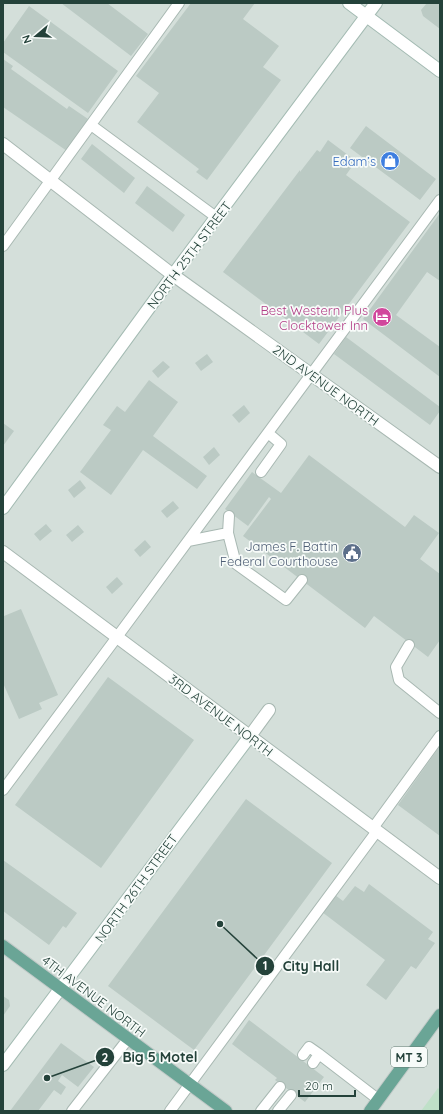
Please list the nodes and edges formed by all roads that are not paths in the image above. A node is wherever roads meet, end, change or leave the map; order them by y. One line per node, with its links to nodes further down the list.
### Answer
1 (179, 3): 6 (lane)
2 (349, 3): 4 (street)
3 (376, 3): 4 (street, NORTH 25TH STREET)
4 (367, 16): 5 (street); 10 (street, NORTH 25TH STREET)
5 (440, 71)
6 (91, 125): 8 (lane); 10 (lane)
7 (3, 144): 8 (street, 2ND AVENUE NORTH)
8 (51, 181): 11 (lane); 12 (street, 2ND AVENUE NORTH)
9 (440, 200): 13 (lane)
10 (216, 218): 12 (street, NORTH 25TH STREET)
11 (3, 246)
12 (173, 275): 13 (street, 2ND AVENUE NORTH); 17 (street, NORTH 25TH STREET)
13 (311, 374): 14 (lane); 15 (street, 2ND AVENUE NORTH)
14 (268, 433): 16 (lane); 20 (lane)
15 (440, 467)
16 (261, 472)
17 (3, 508)
18 (228, 516): 19 (lane)
19 (228, 533): 20 (lane); 22 (lane)
20 (188, 541): 23 (lane)
21 (3, 552): 23 (street, 3RD AVENUE NORTH)
22 (302, 580)
23 (117, 637): 27 (street, 3RD AVENUE NORTH); 29 (lane)
24 (409, 645): 26 (lane)
25 (269, 710): 27 (street, NORTH 26TH STREET)
26 (440, 713)
27 (250, 736): 30 (street, 3RD AVENUE NORTH); 33 (street, NORTH 26TH STREET)
28 (440, 736): 30 (lane)
29 (3, 790)
30 (375, 830): 31 (street, 3RD AVENUE NORTH); 40 (lane)
31 (440, 878)
32 (3, 946): 33 (main road, 4TH AVENUE NORTH)
33 (61, 989): 35 (main road, 4TH AVENUE NORTH); 39 (street, NORTH 26TH STREET)
34 (440, 1015): 43 (main road, MT 3)
35 (128, 1038): 40 (main road, 4TH AVENUE NORTH); 44 (lane)
36 (319, 1054): 37 (lane); 38 (lane); 43 (lane)
37 (303, 1055)
38 (313, 1063)
39 (3, 1066)
40 (190, 1084): 45 (lane); 46 (main road, 4TH AVENUE NORTH)
41 (280, 1087): 47 (lane)
42 (291, 1094): 48 (lane)
43 (379, 1100): 49 (main road, MT 3)
44 (72, 1111)
45 (170, 1111)
46 (226, 1111)
47 (261, 1111)
48 (278, 1111)
49 (370, 1111)

